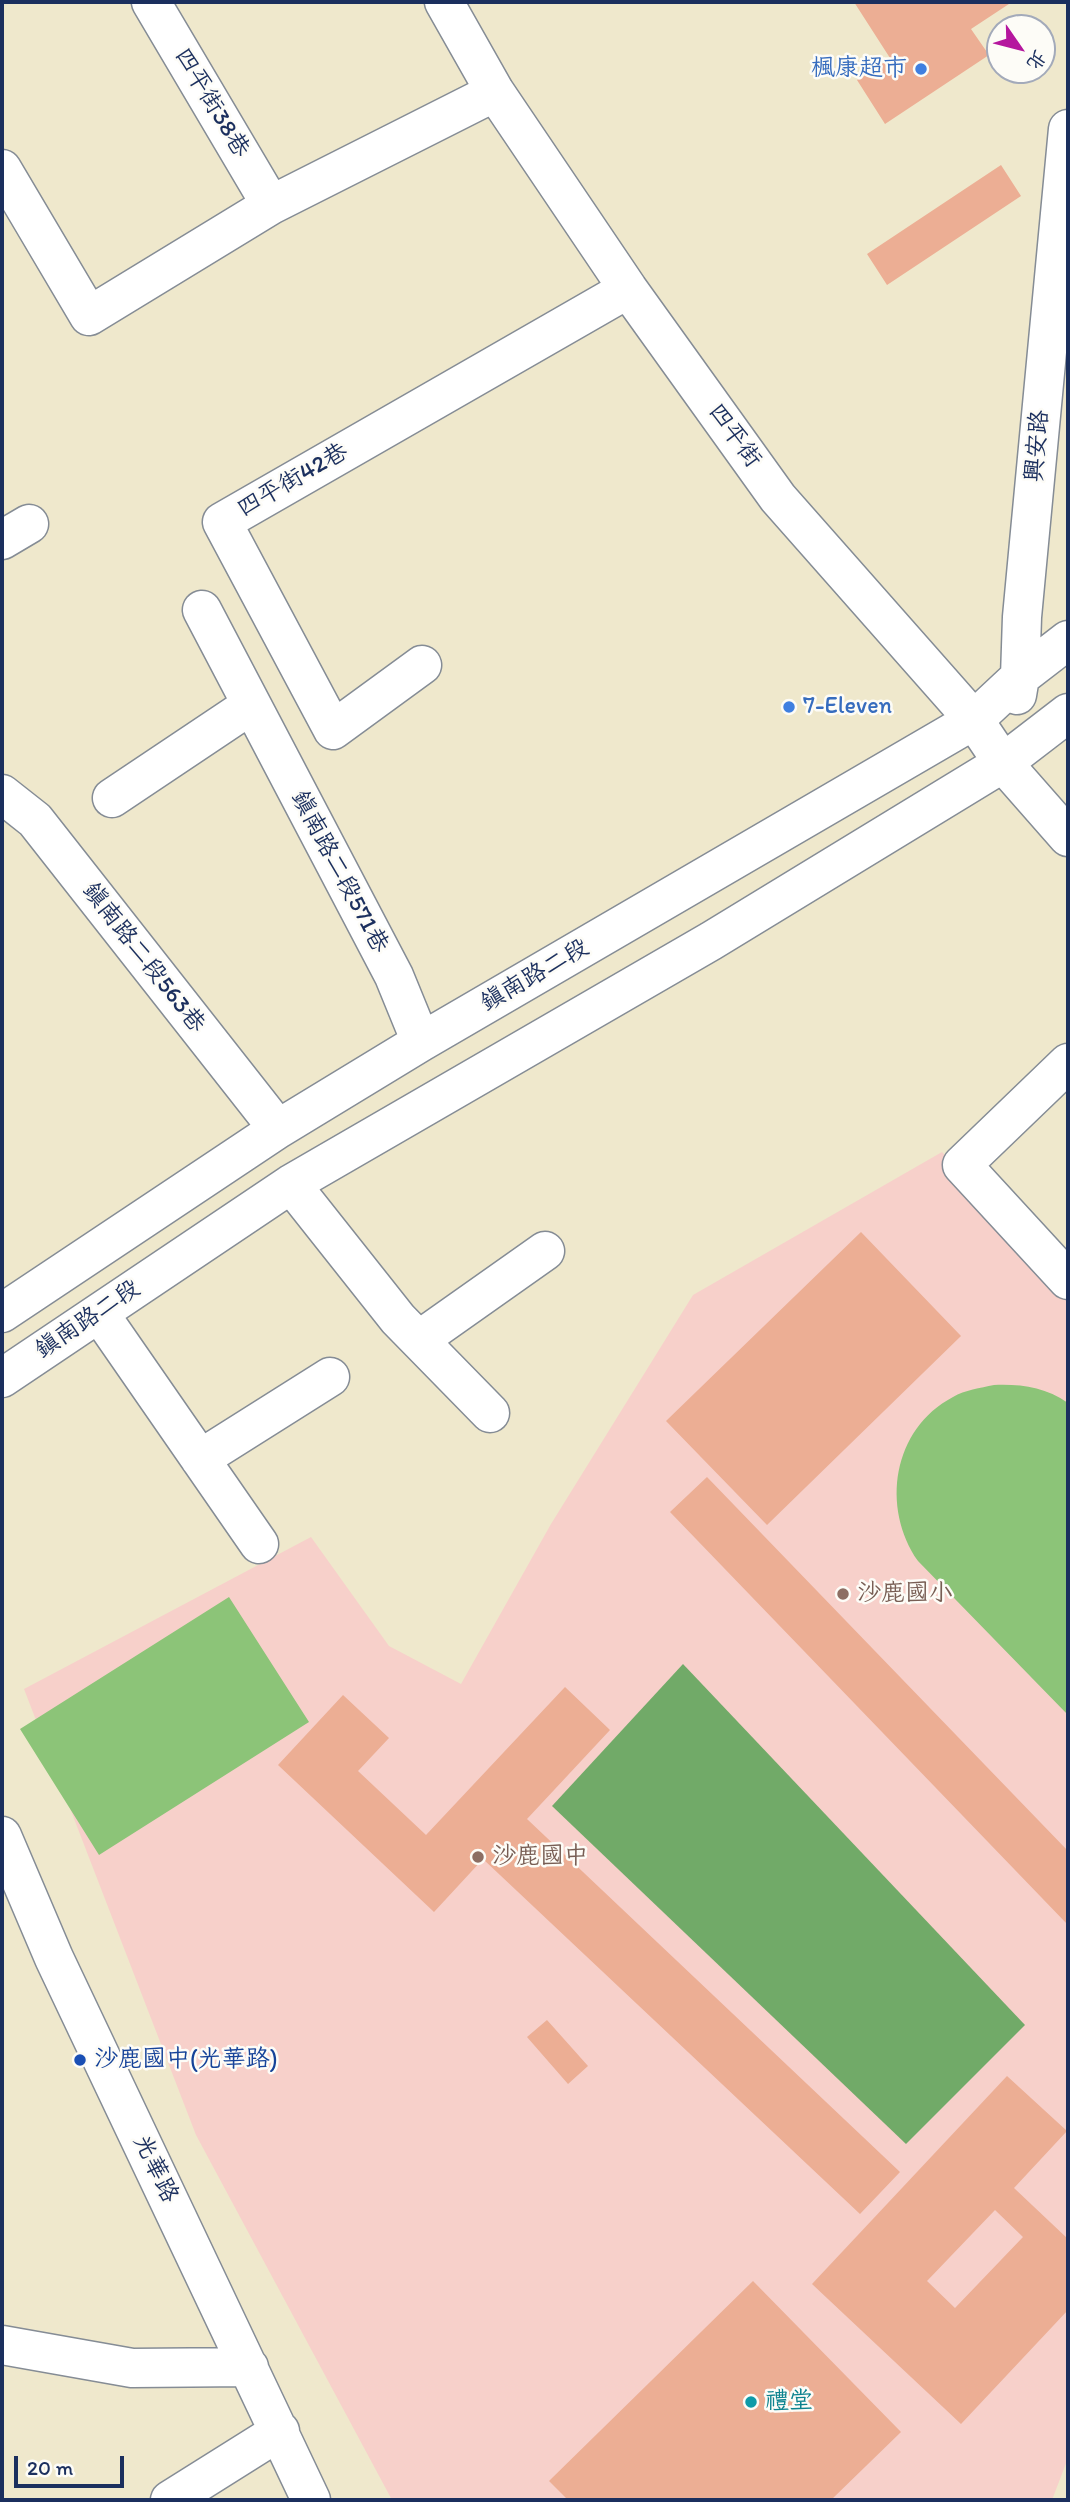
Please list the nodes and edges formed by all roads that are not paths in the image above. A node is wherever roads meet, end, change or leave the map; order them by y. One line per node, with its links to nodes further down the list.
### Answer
1 (151, 2): 6 (street, 四平街38巷)
2 (444, 2): 3 (street, 四平街)
3 (495, 92): 6 (street); 7 (street, 四平街)
4 (1068, 129): 11 (street, 興安路)
5 (2, 169): 6 (street)
6 (271, 205)
7 (628, 289): 10 (street, 四平街42巷); 14 (street, 四平街)
8 (202, 611): 12 (street, 鎮南路二段571巷)
9 (1068, 640): 11 (street, 鎮南路二段)
10 (422, 664)
11 (1020, 677): 14 (street, 鎮南路二段); 15 (street, 興安路)
12 (251, 705): 17 (street); 19 (street, 鎮南路二段571巷)
13 (1068, 713): 15 (street, 鎮南路二段)
14 (974, 720): 15 (street, 四平街); 19 (street, 鎮南路二段)
15 (1003, 763): 18 (street, 四平街); 22 (street, 鎮南路二段)
16 (2, 794): 21 (street, 鎮南路二段563巷)
17 (113, 799)
18 (1068, 837)
19 (421, 1042): 21 (street, 鎮南路二段)
20 (1068, 1063): 24 (street)
21 (278, 1129): 25 (street, 鎮南路二段)
22 (292, 1184): 26 (street, 鎮南路二段); 27 (street)
23 (545, 1251): 27 (street)
24 (1068, 1280)
25 (2, 1312)
26 (99, 1313): 28 (street, 鎮南路二段); 31 (street)
27 (419, 1340): 30 (street)
28 (2, 1377)
29 (330, 1377): 31 (street)
30 (490, 1413)
31 (200, 1459): 32 (street)
32 (259, 1544)
33 (2, 1836): 35 (street, 光華路)
34 (2, 2345): 35 (street)
35 (249, 2367): 36 (street, 光華路)
36 (280, 2431): 37 (street); 38 (street, 光華路)
37 (170, 2500)
38 (311, 2500)

